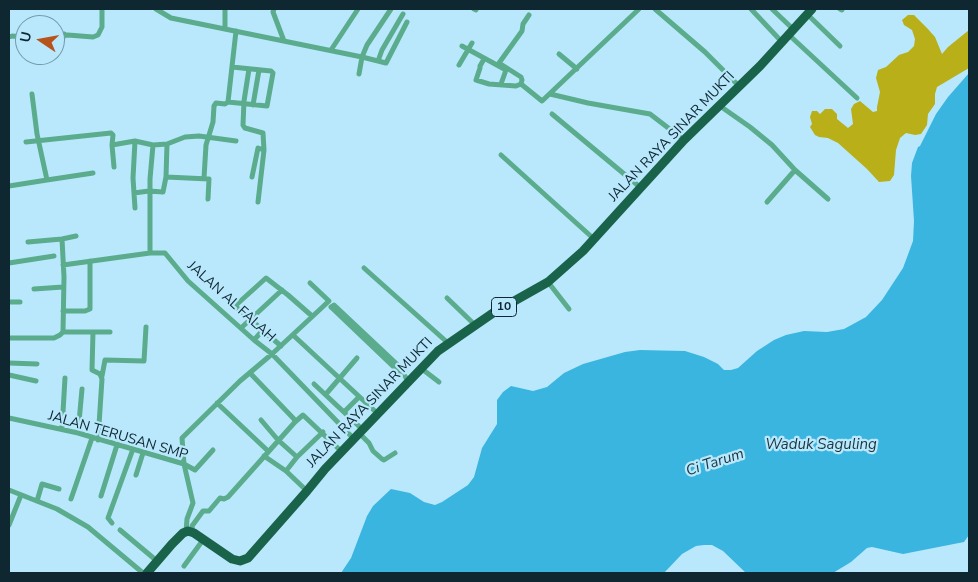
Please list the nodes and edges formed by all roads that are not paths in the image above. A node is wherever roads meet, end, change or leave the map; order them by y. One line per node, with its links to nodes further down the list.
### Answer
1 (102, 9): 17 (street)
2 (156, 9): 15 (street)
3 (225, 9): 15 (street)
4 (274, 9): 19 (street)
5 (358, 9): 23 (street)
6 (391, 9): 26 (street)
7 (639, 9): 32 (street)
8 (655, 9): 37 (street)
9 (751, 9): 18 (street)
10 (772, 9): 18 (street)
11 (810, 12): 18 (highway, JALAN RAYA SINAR MUKTI / 10); 22 (street)
12 (403, 14): 28 (street)
13 (529, 16): 36 (street)
14 (407, 22): 28 (street)
15 (225, 29): 16 (street)
16 (236, 31): 19 (street); 30 (street)
17 (65, 34)
18 (787, 35): 37 (highway, JALAN RAYA SINAR MUKTI / 10); 40 (street)
19 (284, 41): 23 (street)
20 (472, 42): 24 (street)
21 (462, 46): 24 (street)
22 (840, 46)
23 (331, 50): 26 (street)
24 (468, 50): 27 (street); 29 (street)
25 (558, 54): 32 (street)
26 (362, 58): 28 (street); 34 (street)
27 (484, 59): 35 (street); 35 (street)
28 (378, 61)
29 (460, 65)
30 (232, 67): 31 (street); 41 (street)
31 (249, 69): 33 (street); 42 (street)
32 (577, 69): 39 (street)
33 (259, 70): 43 (street); 43 (street)
34 (359, 74)
35 (501, 84): 36 (street)
36 (521, 84): 39 (street)
37 (739, 86): 44 (highway, JALAN RAYA SINAR MUKTI / 10)
38 (32, 94): 48 (street)
39 (550, 94): 47 (street)
40 (857, 98)
41 (228, 102): 42 (street); 46 (street)
42 (245, 103): 43 (street); 55 (street)
43 (254, 104)
44 (720, 106): 47 (highway, JALAN RAYA SINAR MUKTI / 10); 58 (street)
45 (552, 114): 65 (street)
46 (208, 136): 51 (street); 52 (street); 62 (street)
47 (684, 140): 65 (highway, JALAN RAYA SINAR MUKTI / 10)
48 (39, 141): 50 (street); 53 (street); 63 (street)
49 (135, 141): 53 (street); 54 (street); 67 (street)
50 (26, 142)
51 (236, 142)
52 (166, 144): 54 (street); 60 (street)
53 (112, 145): 57 (street)
54 (153, 145): 66 (street)
55 (264, 150): 61 (street); 70 (street)
56 (501, 155): 75 (street)
57 (114, 167)
58 (795, 170): 69 (street); 71 (street)
59 (93, 173): 63 (street)
60 (166, 177): 62 (street); 66 (street)
61 (252, 177)
62 (204, 178): 68 (street)
63 (47, 180): 64 (street)
64 (9, 186)
65 (641, 188): 75 (highway, JALAN RAYA SINAR MUKTI / 10)
66 (149, 191): 67 (street); 77 (street)
67 (134, 193): 72 (street)
68 (208, 199)
69 (828, 199)
70 (258, 202)
71 (767, 202)
72 (135, 208)
73 (76, 236): 74 (street)
74 (62, 239): 76 (street); 81 (street)
75 (594, 239): 83 (highway, JALAN RAYA SINAR MUKTI / 10)
76 (28, 242)
77 (150, 253): 79 (street, JALAN AL FALAH); 99 (street, JALAN AL FALAH)
78 (54, 256): 80 (street)
79 (90, 261): 81 (street, JALAN AL FALAH); 94 (street)
80 (9, 263)
81 (63, 264): 85 (street)
82 (364, 268): 108 (street)
83 (548, 282): 93 (street); 97 (highway, JALAN RAYA SINAR MUKTI / 10)
84 (310, 283): 95 (street)
85 (64, 287): 86 (street); 94 (street)
86 (34, 289)
87 (282, 290): 92 (street); 95 (street); 96 (street)
88 (447, 298): 97 (street)
89 (229, 301): 92 (street)
90 (9, 302): 91 (street)
91 (20, 302)
92 (235, 306): 96 (street)
93 (569, 309)
94 (63, 311): 101 (street)
95 (312, 316): 104 (street)
96 (251, 319): 99 (street); 100 (street)
97 (475, 325): 108 (highway, JALAN RAYA SINAR MUKTI / 10)
98 (146, 327): 117 (street)
99 (241, 328): 107 (street, JALAN AL FALAH)
100 (264, 330): 107 (street); 109 (street)
101 (63, 332): 102 (street); 105 (street)
102 (93, 332): 103 (street); 117 (street)
103 (110, 332)
104 (292, 335): 109 (street); 119 (street)
105 (9, 338)
106 (367, 339): 106 (street); 121 (street)
107 (254, 340): 110 (street, JALAN AL FALAH)
108 (448, 343): 114 (highway, JALAN RAYA SINAR MUKTI / 10)
109 (281, 346): 110 (street)
110 (272, 354): 115 (street); 136 (street, JALAN AL FALAH)
111 (357, 358): 119 (street)
112 (9, 363): 113 (street)
113 (37, 364)
114 (422, 369): 121 (highway, JALAN RAYA SINAR MUKTI / 10); 122 (street)
115 (250, 374): 127 (street); 132 (street)
116 (9, 375): 120 (street)
117 (102, 376): 138 (street)
118 (64, 378): 133 (street)
119 (339, 379): 125 (street); 126 (street)
120 (36, 381)
121 (408, 382): 129 (highway, JALAN RAYA SINAR MUKTI / 10)
122 (439, 382)
123 (314, 384): 125 (street)
124 (82, 389): 135 (street)
125 (326, 394): 128 (street)
126 (359, 397): 128 (street); 129 (street)
127 (217, 403): 145 (street); 148 (street)
128 (344, 412): 136 (street)
129 (378, 414): 136 (highway, JALAN RAYA SINAR MUKTI / 10)
130 (9, 418): 133 (street, JALAN TERUSAN SMP)
131 (261, 420): 139 (street)
132 (295, 422): 134 (street); 139 (street)
133 (62, 429): 135 (street, JALAN TERUSAN SMP)
134 (323, 432): 143 (street); 147 (street)
135 (78, 433): 137 (street, JALAN TERUSAN SMP)
136 (359, 434): 143 (highway, JALAN RAYA SINAR MUKTI / 10); 146 (street)
137 (92, 438): 138 (street, JALAN TERUSAN SMP); 156 (street)
138 (98, 440): 140 (street, JALAN TERUSAN SMP)
139 (278, 440): 145 (street); 147 (street)
140 (117, 445): 141 (street, JALAN TERUSAN SMP); 155 (street)
141 (133, 450): 144 (street, JALAN TERUSAN SMP); 158 (street)
142 (213, 450): 148 (street, JALAN TERUSAN SMP)
143 (342, 452): 153 (highway, JALAN RAYA SINAR MUKTI / 10)
144 (143, 453): 148 (street, JALAN TERUSAN SMP); 150 (street)
145 (266, 453): 149 (street); 161 (street)
146 (395, 453)
147 (297, 457): 149 (street)
148 (184, 464): 161 (street)
149 (286, 471): 153 (street)
150 (136, 475)
151 (59, 489): 157 (street)
152 (9, 490): 154 (street)
153 (308, 491): 162 (highway, JALAN RAYA SINAR MUKTI / 10)
154 (21, 494): 157 (street); 159 (street)
155 (101, 496)
156 (71, 499)
157 (37, 500): 165 (street)
158 (112, 523)
159 (9, 525)
160 (120, 530): 163 (street)
161 (190, 532): 162 (highway, JALAN RAYA SINAR MUKTI / 10); 163 (highway)
162 (204, 540): 164 (street)
163 (156, 561): 166 (highway)
164 (184, 566)
165 (143, 573)
166 (147, 573)

